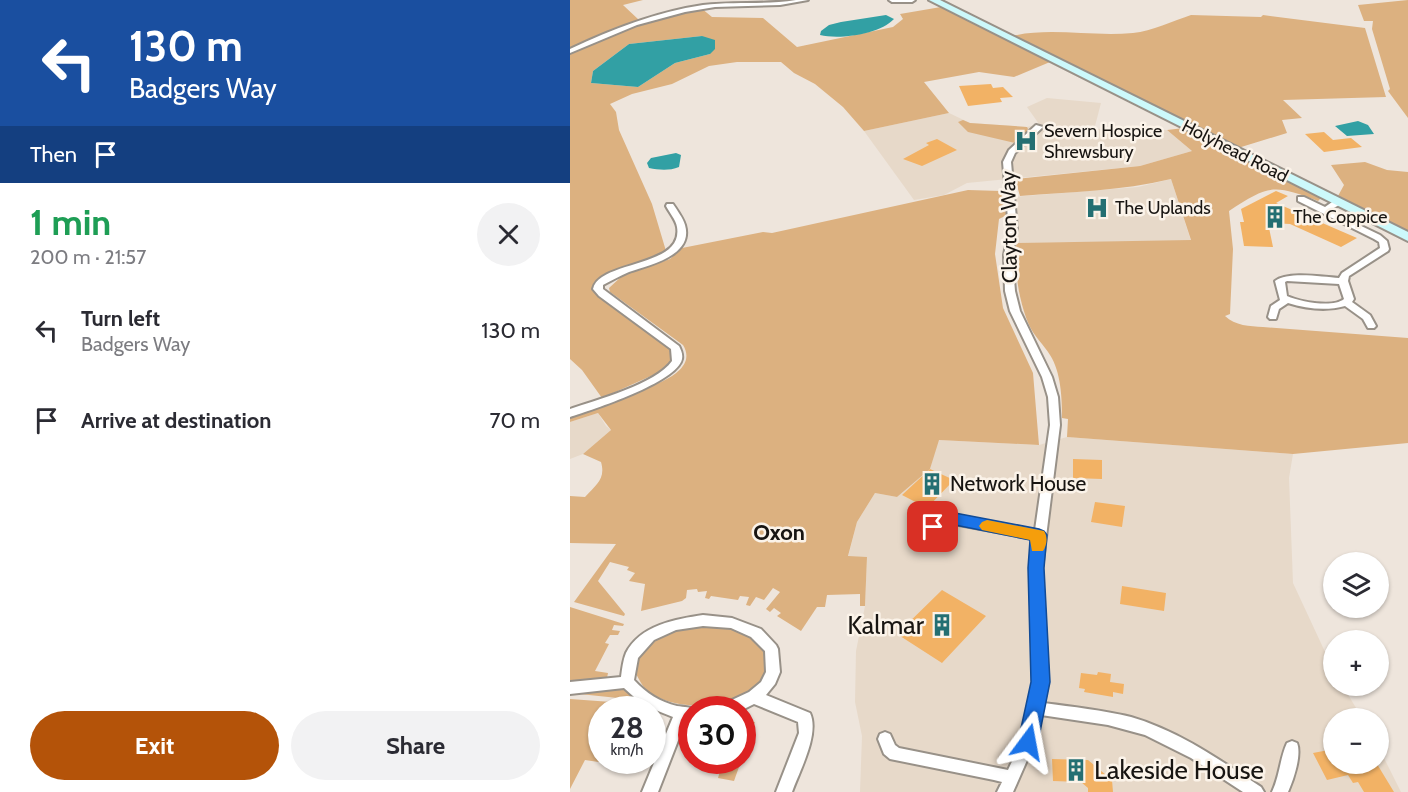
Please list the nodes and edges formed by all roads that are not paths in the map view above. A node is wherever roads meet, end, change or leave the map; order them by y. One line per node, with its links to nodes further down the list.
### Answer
1 (805, 0): 5 (street)
2 (892, 0): 4 (street)
3 (933, 0): 8 (main road, Holyhead Road)
4 (910, 2)
5 (570, 51)
6 (1039, 127): 18 (street, Clayton Way)
7 (1301, 199): 10 (street)
8 (1338, 202): 10 (street); 11 (main road, Holyhead Road)
9 (670, 206): 17 (street)
10 (1325, 210): 12 (street)
11 (1408, 237)
12 (1343, 281): 13 (street); 14 (street)
13 (1287, 300): 14 (street); 15 (street)
14 (1347, 303): 16 (street)
15 (1273, 317)
16 (1371, 326)
17 (570, 413)
18 (1039, 535): 19 (street); 24 (street, Clayton Way)
19 (929, 536)
20 (627, 682): 21 (street); 22 (street); 25 (street)
21 (570, 688)
22 (754, 696)
23 (756, 698): 31 (street)
24 (1036, 708): 29 (street, Clayton Way); 32 (street)
25 (678, 710)
26 (678, 732): 30 (street)
27 (885, 740): 29 (street)
28 (1292, 748): 33 (street)
29 (1008, 785)
30 (650, 792)
31 (784, 792)
32 (1256, 792)
33 (1280, 792)

